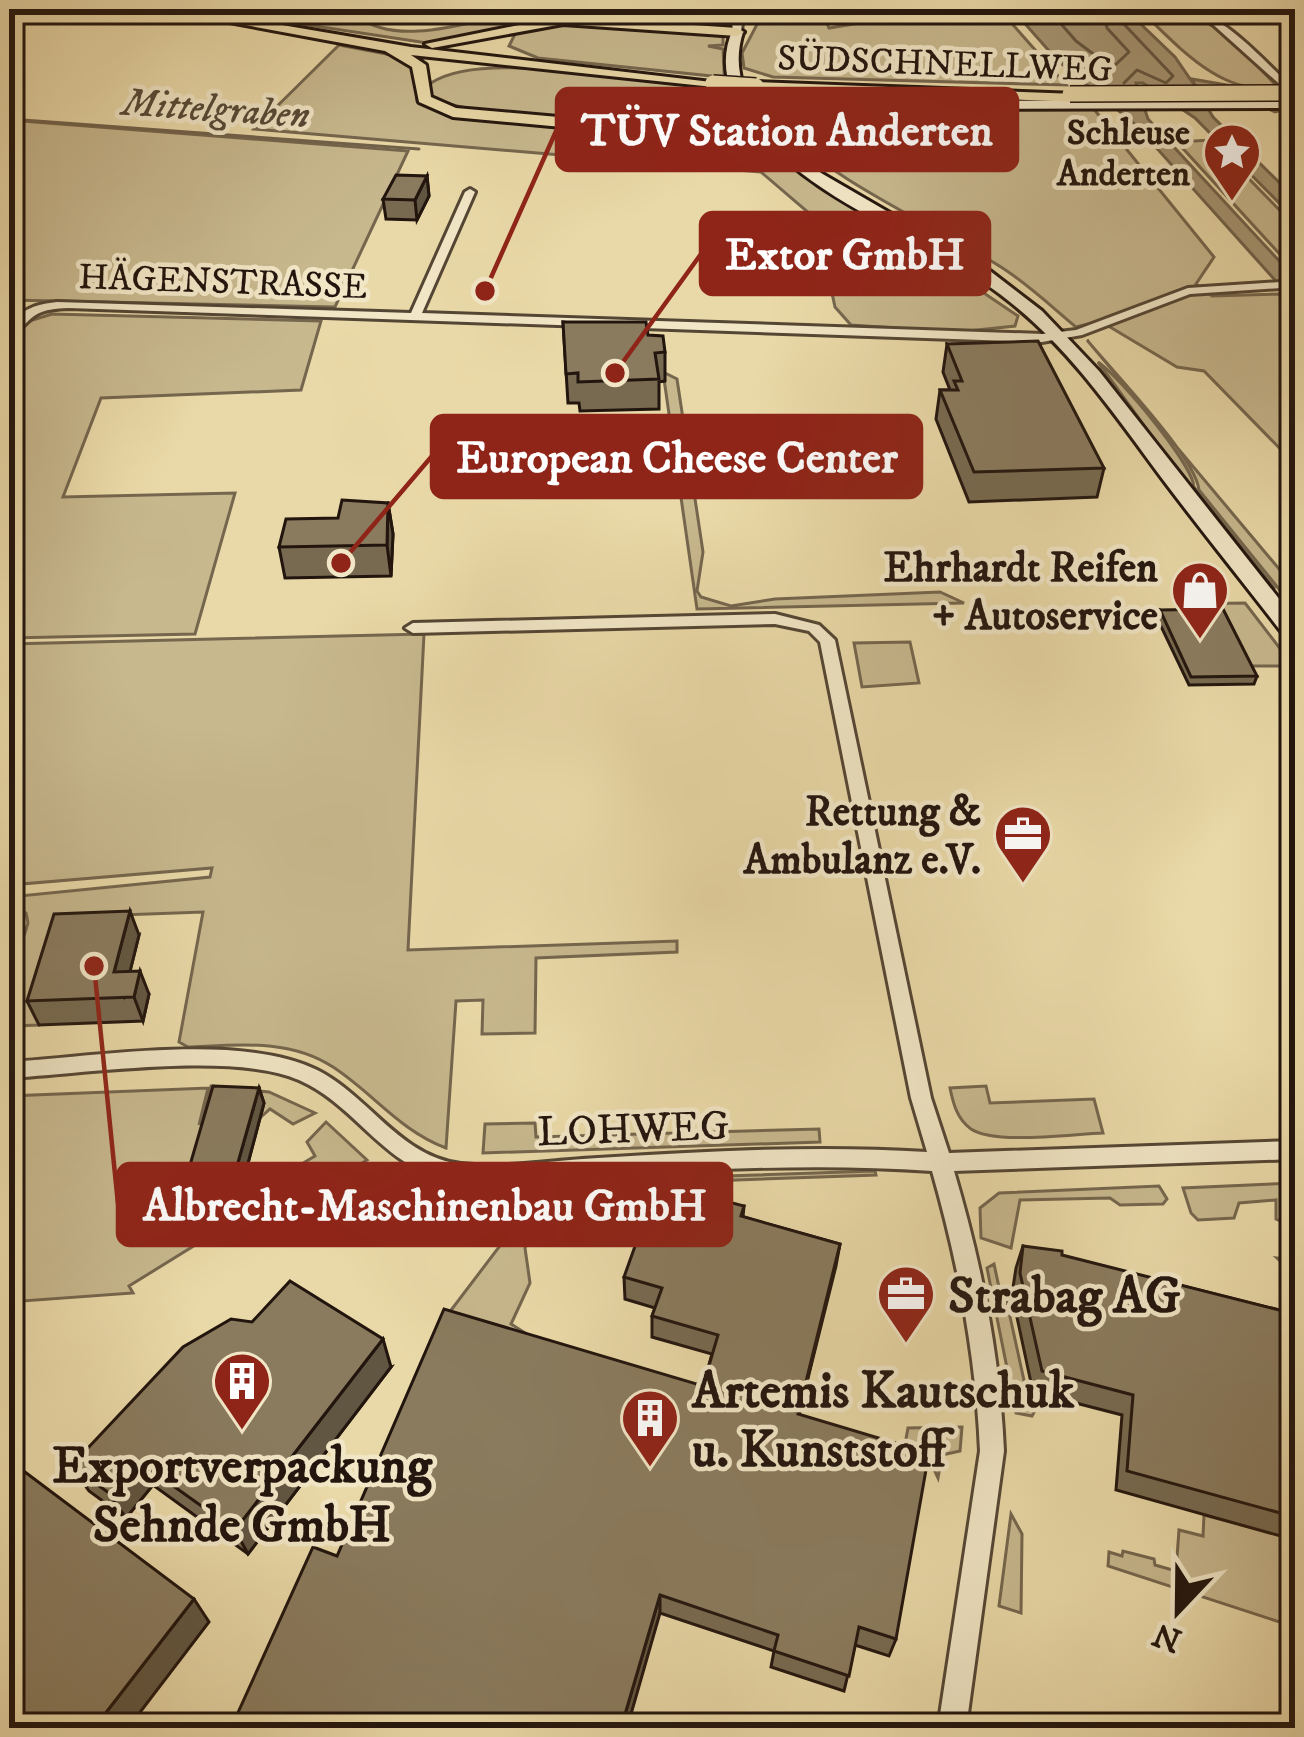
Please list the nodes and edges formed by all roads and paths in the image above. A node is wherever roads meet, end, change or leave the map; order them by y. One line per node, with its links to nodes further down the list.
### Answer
1 (166, 9): 8 (highway, SÜDSCHNELLWEG)
2 (191, 9): 8 (highway, SÜDSCHNELLWEG)
3 (1183, 9): 4 (street)
4 (1212, 14): 13 (street)
5 (743, 18): 7 (highway); 7 (highway); 15 (main road)
6 (521, 26): 7 (highway); 8 (highway); 9 (highway)
7 (677, 26)
8 (371, 43): 9 (highway, SÜDSCHNELLWEG); 10 (highway, SÜDSCHNELLWEG); 12 (highway)
9 (564, 65): 11 (highway, SÜDSCHNELLWEG)
10 (542, 68): 11 (highway, SÜDSCHNELLWEG); 12 (highway)
11 (712, 81): 14 (highway, SÜDSCHNELLWEG, bridge)
12 (421, 88): 16 (highway)
13 (1295, 97): 14 (highway, SÜDSCHNELLWEG, bridge)
14 (1072, 99): 15 (main road)
15 (755, 120): 16 (highway); 16 (highway); 20 (main road)
16 (691, 132)
17 (470, 192): 19 (street, HÄGENSTRASSE)
18 (1295, 284): 20 (street)
19 (416, 316): 20 (street, HÄGENSTRASSE); 21 (street, HÄGENSTRASSE)
20 (1055, 333): 23 (main road)
21 (9, 335)
22 (413, 628): 26 (street)
23 (1295, 634)
24 (9, 1070): 26 (street, LOHWEG)
25 (1295, 1150): 26 (street, LOHWEG)
26 (942, 1162): 27 (street)
27 (952, 1728)

